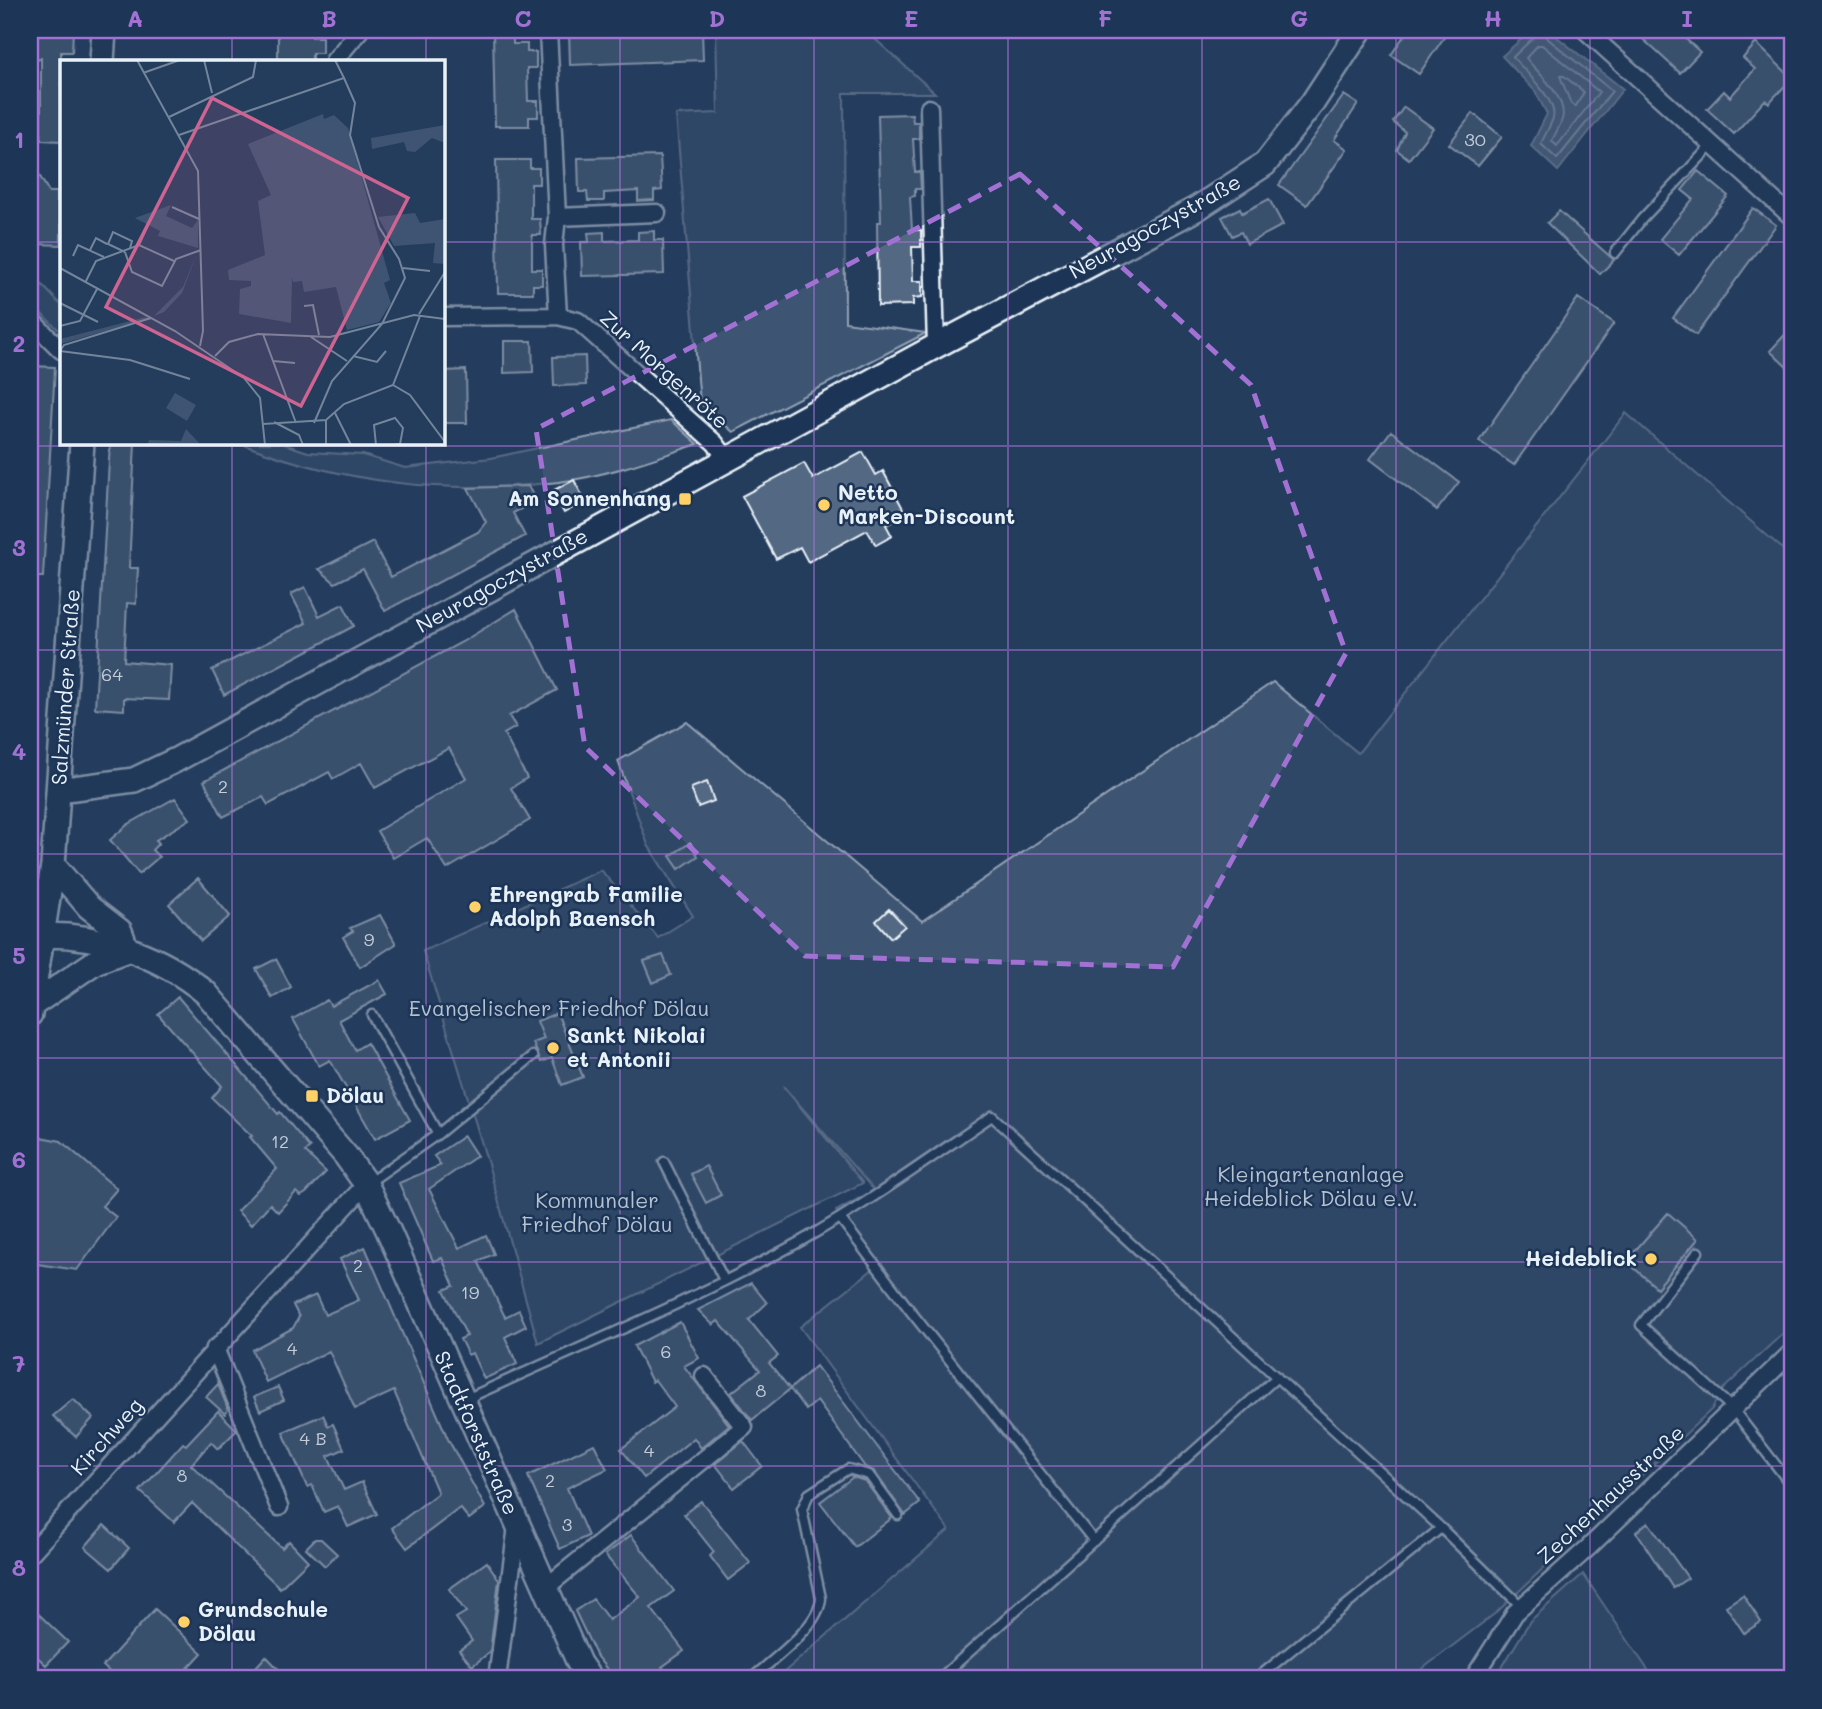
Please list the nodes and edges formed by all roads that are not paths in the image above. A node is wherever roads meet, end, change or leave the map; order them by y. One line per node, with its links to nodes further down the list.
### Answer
1 (104, 30): 6 (main road)
2 (360, 30): 7 (street)
3 (548, 30): 11 (street)
4 (1360, 30): 17 (main road, Neuragoczystraße)
5 (1585, 30): 9 (street)
6 (102, 60)
7 (335, 60)
8 (929, 108): 17 (street)
9 (1711, 146): 12 (street); 13 (lane)
10 (657, 213): 11 (street)
11 (557, 217): 14 (street)
12 (1792, 217)
13 (1615, 253)
14 (558, 316): 15 (street, Zur Morgenröte); 20 (street, Zur Morgenröte)
15 (444, 317)
16 (30, 319): 18 (street)
17 (936, 346): 20 (main road, Neuragoczystraße)
18 (60, 349)
19 (82, 444): 21 (main road, Salzmünder Straße)
20 (727, 459): 21 (main road, Neuragoczystraße)
21 (59, 790): 22 (main road, Salzmünder Straße)
22 (52, 865): 23 (main road, Salzmünder Straße); 24 (main road)
23 (43, 935): 24 (main road, Stadtforststraße); 25 (main road, Salzmünder Straße)
24 (127, 950): 25 (main road); 30 (main road, Stadtforststraße)
25 (31, 1010)
26 (372, 1015): 28 (lane)
27 (533, 1056): 28 (lane)
28 (438, 1135): 30 (lane)
29 (664, 1162): 33 (lane)
30 (366, 1184): 34 (street, Kirchweg); 38 (main road, Stadtforststraße)
31 (840, 1218): 33 (lane); 37 (lane); 45 (lane)
32 (1698, 1252): 39 (lane)
33 (724, 1280): 38 (lane)
34 (215, 1348): 41 (street); 46 (street, Kirchweg)
35 (1792, 1352): 39 (street, Zechenhausstraße)
36 (704, 1376): 47 (street)
37 (1277, 1377): 44 (lane); 45 (lane)
38 (462, 1401): 43 (main road, Stadtforststraße)
39 (1732, 1408): 40 (lane); 48 (street, Zechenhausstraße)
40 (1792, 1486)
41 (279, 1507)
42 (898, 1515): 51 (lane)
43 (517, 1526): 47 (main road, Stadtforststraße); 49 (street)
44 (1441, 1528): 48 (lane); 53 (lane)
45 (1094, 1541): 52 (lane)
46 (30, 1554)
47 (545, 1587): 50 (main road, Stadtforststraße)
48 (1522, 1607): 54 (street, Zechenhausstraße)
49 (497, 1679)
50 (590, 1679)
51 (751, 1679)
52 (939, 1679)
53 (1256, 1679)
54 (1473, 1679)

